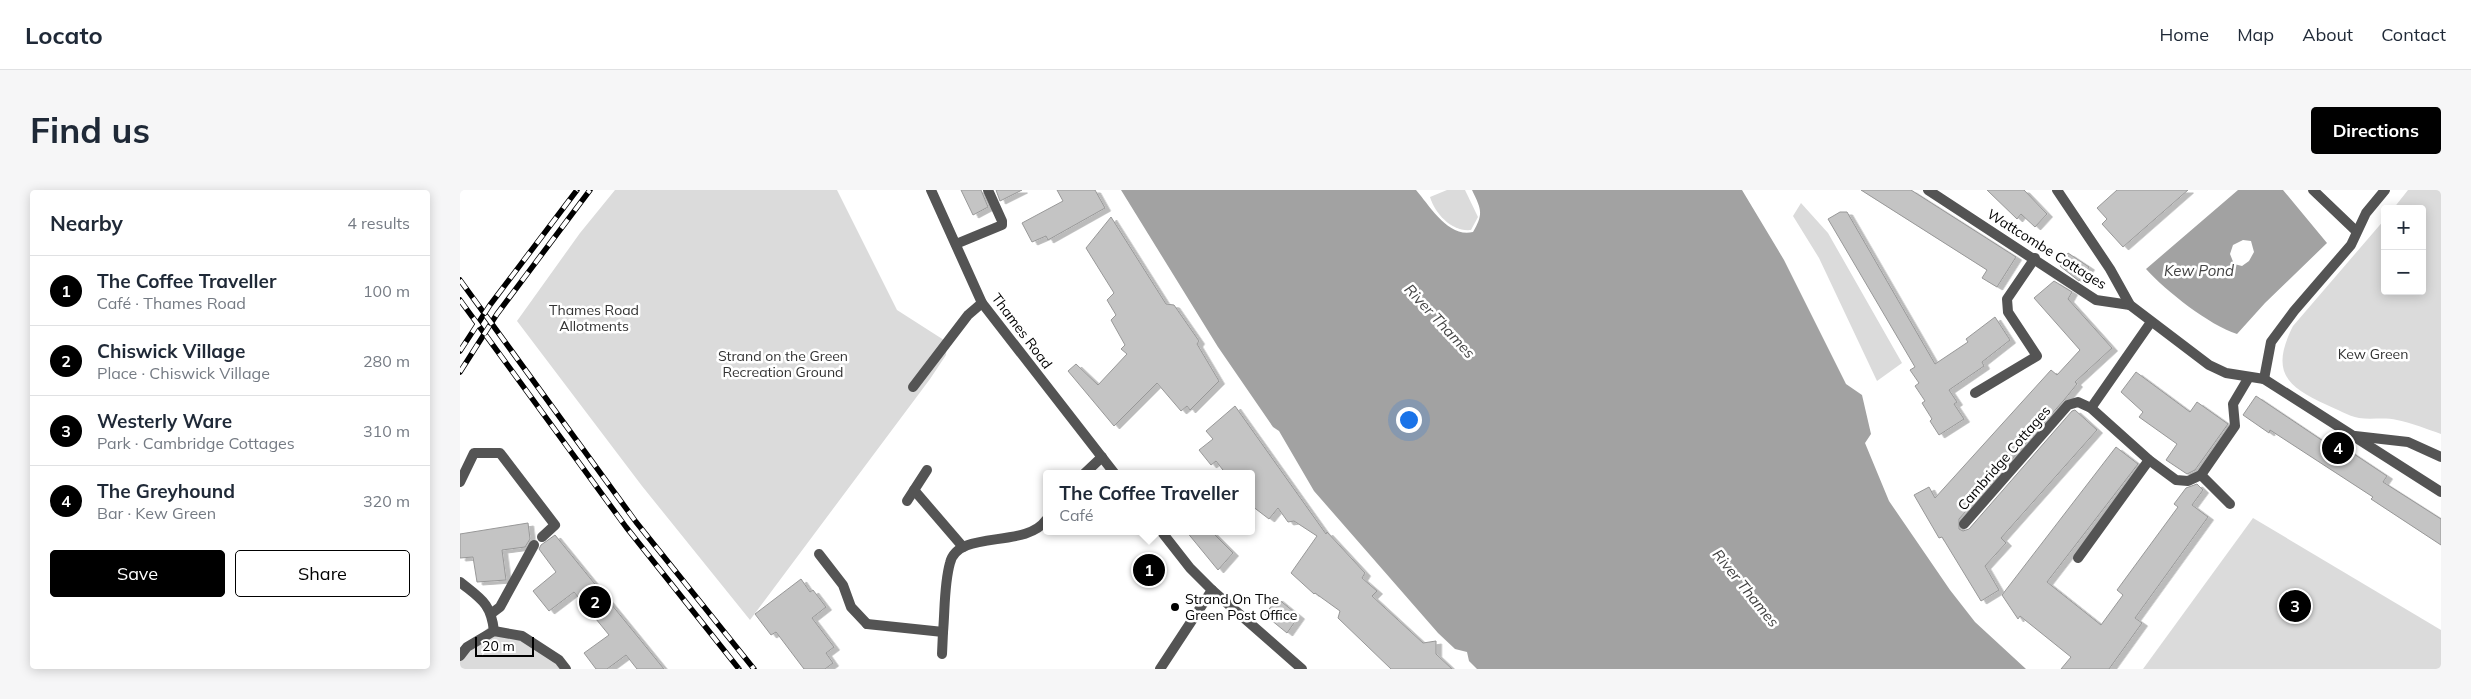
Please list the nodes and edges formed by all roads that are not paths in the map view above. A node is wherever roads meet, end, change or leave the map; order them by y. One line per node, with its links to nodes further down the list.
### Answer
1 (931, 190): 8 (street, Thames Road)
2 (988, 190): 8 (street)
3 (1928, 190): 9 (street, Wattcombe Cottages)
4 (2057, 190): 11 (street)
5 (2313, 190): 7 (street)
6 (2385, 190): 7 (street)
7 (2356, 231): 14 (street)
8 (956, 244): 10 (street, Thames Road)
9 (2035, 258): 11 (street, Wattcombe Cottages); 16 (street)
10 (982, 303): 15 (street); 19 (street, Thames Road)
11 (2130, 305): 12 (street)
12 (2151, 322): 13 (street); 17 (street)
13 (2249, 376): 14 (street); 25 (street)
14 (2264, 379): 18 (street)
15 (913, 387)
16 (1975, 394)
17 (2091, 408): 21 (street); 31 (street, Cambridge Cottages)
18 (2351, 436): 20 (street); 28 (street)
19 (1102, 457): 23 (street); 24 (street, Thames Road)
20 (2441, 457)
21 (2149, 460): 25 (street); 36 (street)
22 (927, 470): 27 (street)
23 (1088, 470)
24 (1112, 470)
25 (2200, 475): 30 (street)
26 (460, 482): 39 (street)
27 (914, 490): 29 (street); 34 (street)
28 (2441, 492)
29 (908, 501)
30 (2230, 504)
31 (1964, 524)
32 (1043, 525): 34 (street)
33 (1164, 535): 38 (street)
34 (963, 547): 41 (street)
35 (819, 554): 41 (street)
36 (2078, 558)
37 (460, 582): 39 (street)
38 (1212, 590): 44 (street); 46 (street)
39 (492, 613): 40 (street)
40 (494, 631): 43 (street); 45 (street)
41 (944, 632): 42 (street)
42 (942, 654)
43 (460, 656)
44 (1163, 664)
45 (566, 669)
46 (1302, 669)

